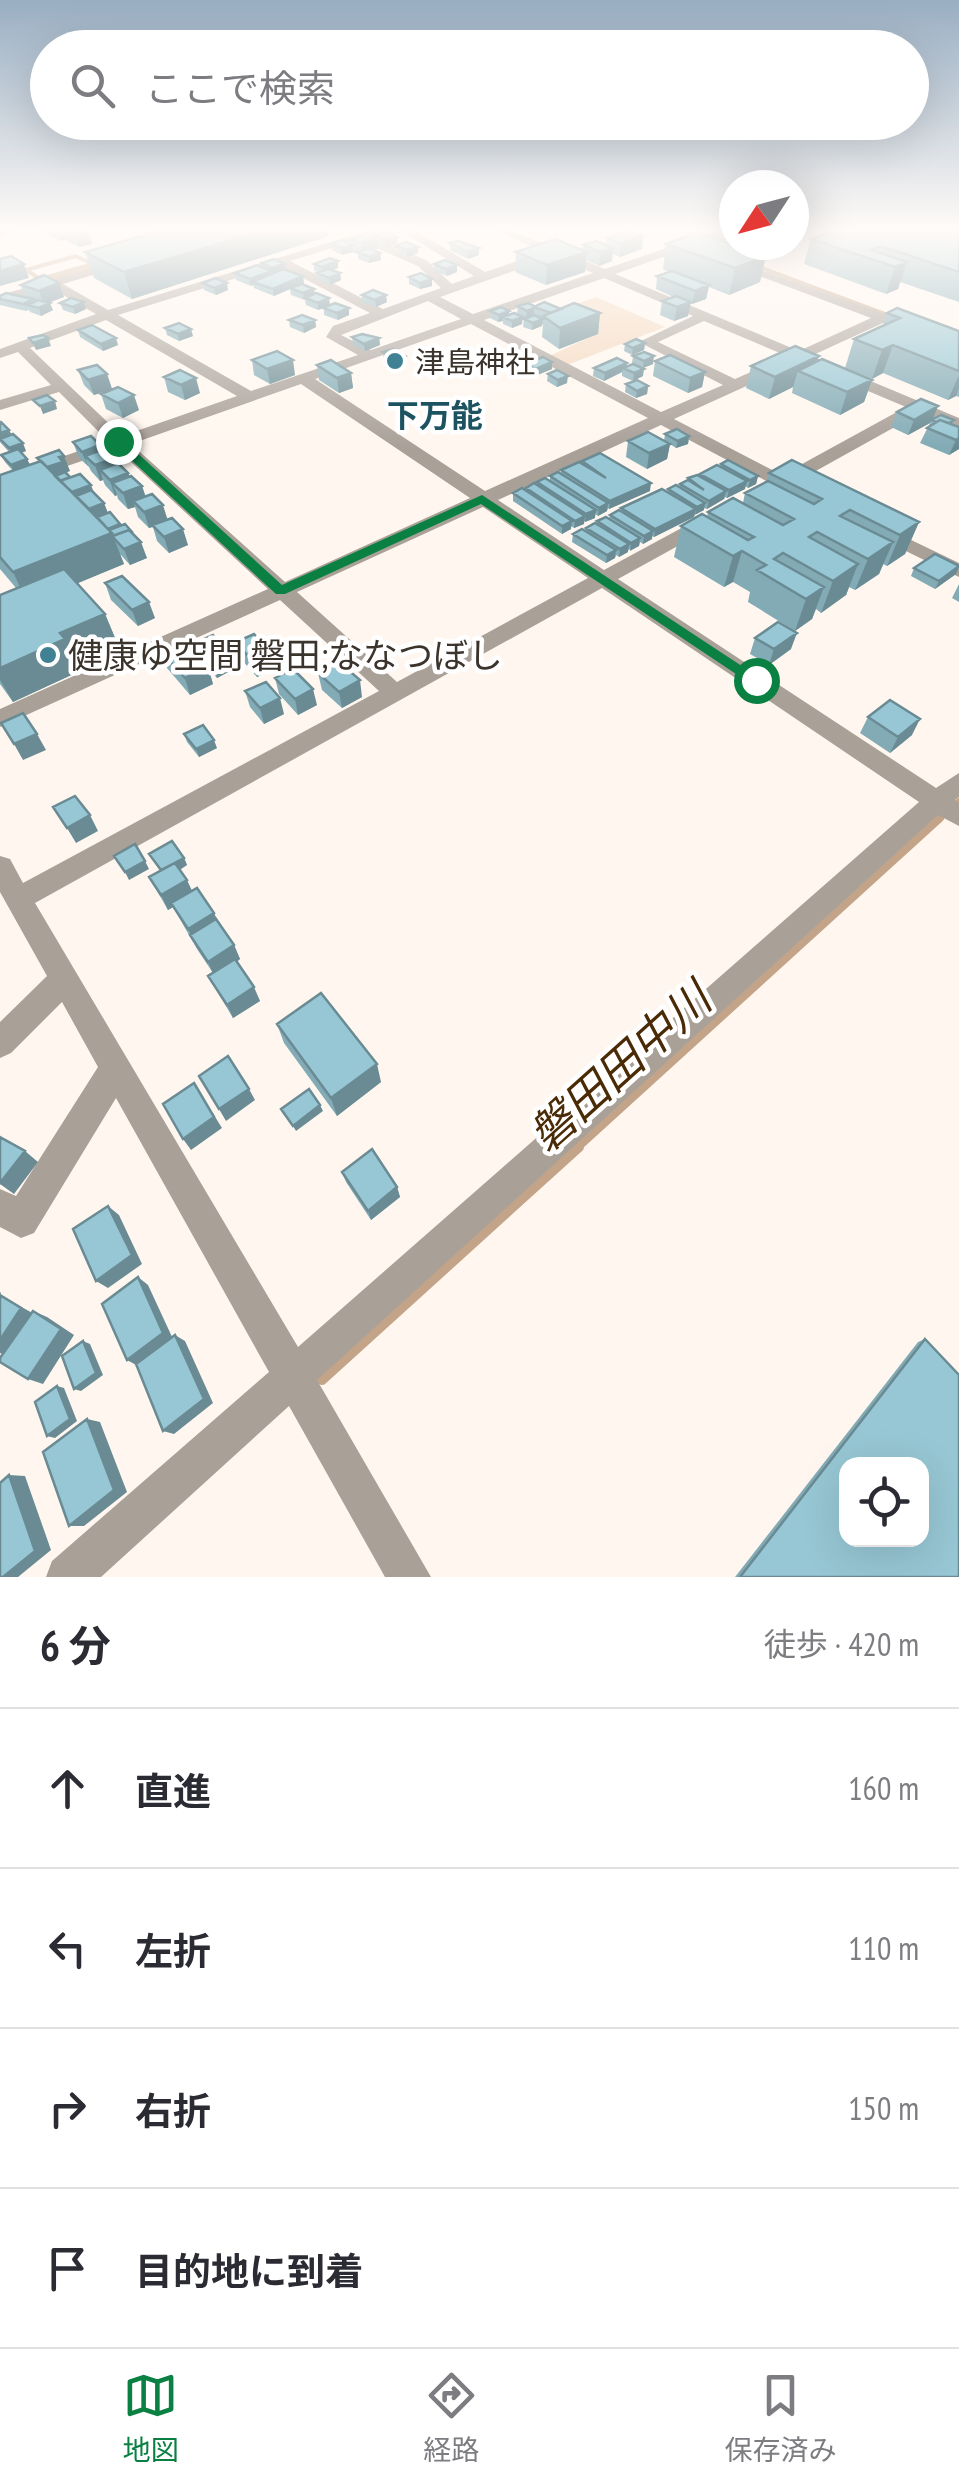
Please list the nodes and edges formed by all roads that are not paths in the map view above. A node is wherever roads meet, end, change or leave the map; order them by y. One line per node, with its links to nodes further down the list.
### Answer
1 (87, 303): 10 (street)
2 (144, 303): 10 (street)
3 (358, 303): 9 (street)
4 (405, 303): 9 (street)
5 (440, 303): 12 (street)
6 (516, 303): 12 (street)
7 (672, 303): 11 (street)
8 (841, 303): 16 (street)
9 (379, 312): 15 (street)
10 (108, 314): 13 (street); 20 (street)
11 (704, 316): 16 (street); 18 (street)
12 (469, 319): 15 (street); 23 (street)
13 (21, 347): 14 (street); 19 (street)
14 (0, 354)
15 (368, 354): 17 (street)
16 (796, 356): 18 (street); 22 (street)
17 (302, 377): 20 (street); 28 (street)
18 (736, 385): 23 (street)
19 (61, 387): 21 (street); 25 (street)
20 (248, 396): 25 (street)
21 (0, 405)
22 (919, 408): 24 (street); 27 (street)
23 (662, 418): 27 (street); 28 (street)
24 (959, 424)
25 (118, 441): 26 (street); 34 (street)
26 (0, 484)
27 (774, 486): 29 (street)
28 (482, 499): 33 (street); 34 (street)
29 (818, 500)
30 (733, 508): 33 (street)
31 (853, 518): 32 (street)
32 (959, 571)
33 (601, 578): 35 (street); 37 (street)
34 (281, 591): 35 (street); 36 (street)
35 (394, 692): 39 (street)
36 (0, 719)
37 (952, 800): 44 (street)
38 (0, 867): 39 (street)
39 (18, 899): 40 (street)
40 (64, 980): 41 (street); 42 (street)
41 (0, 1042)
42 (116, 1069): 43 (street); 44 (street)
43 (0, 1207)
44 (295, 1377): 45 (street); 46 (street)
45 (68, 1577)
46 (408, 1577)

